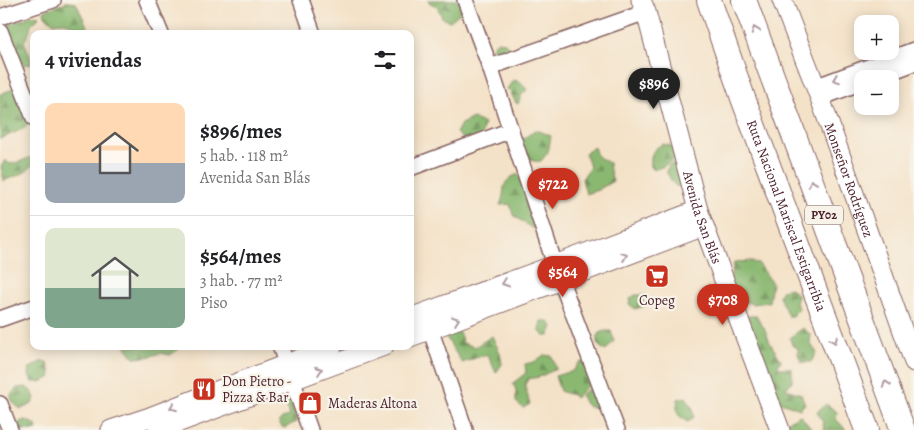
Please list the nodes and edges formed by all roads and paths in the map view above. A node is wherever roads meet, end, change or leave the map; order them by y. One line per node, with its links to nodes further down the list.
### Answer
1 (53, 0): 9 (street)
2 (147, 0): 10 (street)
3 (301, 0): 11 (street)
4 (466, 0): 15 (street)
5 (709, 0): 39 (highway, Ruta Nacional Mariscal Estigarribia / PY02, one-way to 39)
6 (744, 0): 40 (highway, PY02, one-way to 6)
7 (782, 0): 18 (street, Monseñor Rodríguez)
8 (643, 6): 15 (street); 22 (street, Avenida San Blás)
9 (0, 17)
10 (158, 30)
11 (312, 30)
12 (0, 31): 19 (street)
13 (914, 50): 18 (street, one-way to 18)
14 (914, 63): 16 (street)
15 (490, 67): 20 (street)
16 (896, 70)
17 (854, 84): 18 (street)
18 (817, 92): 29 (street, Monseñor Rodríguez)
19 (30, 108)
20 (510, 130): 21 (street); 23 (street)
21 (414, 166)
22 (701, 218): 23 (street); 38 (street, Avenida San Blás)
23 (558, 272): 26 (street); 37 (street)
24 (30, 309): 25 (street)
25 (0, 319)
26 (421, 320): 36 (street)
27 (322, 350): 30 (street)
28 (361, 350): 30 (street, one-way to 28)
29 (914, 362)
30 (286, 363): 32 (street); 35 (street)
31 (0, 404): 33 (street)
32 (152, 426): 34 (street)
33 (10, 430)
34 (111, 430)
35 (310, 430)
36 (465, 430)
37 (616, 430)
38 (780, 430)
39 (867, 430)
40 (903, 430)

